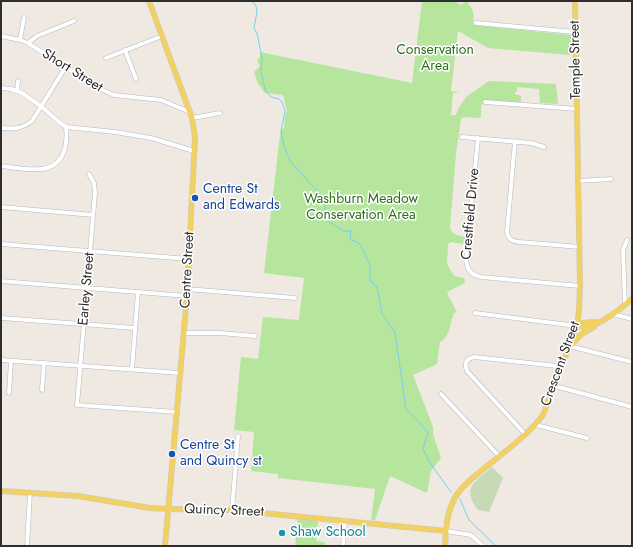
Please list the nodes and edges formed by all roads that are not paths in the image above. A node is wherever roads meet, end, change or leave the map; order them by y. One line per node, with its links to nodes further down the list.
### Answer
1 (149, 1): 8 (main road, Centre Street)
2 (575, 1): 6 (main road, Temple Street)
3 (24, 18): 9 (street)
4 (74, 21): 10 (street)
5 (476, 23): 6 (street)
6 (575, 32): 20 (main road, Temple Street)
7 (1, 36): 9 (street, Short Street)
8 (162, 36): 11 (street); 22 (main road, Centre Street)
9 (20, 40): 10 (street, Short Street)
10 (28, 43): 13 (street, Short Street)
11 (125, 50): 12 (street); 14 (street)
12 (106, 58)
13 (65, 68): 19 (street); 22 (street, Short Street)
14 (136, 78)
15 (18, 81): 17 (street)
16 (1, 88): 17 (street)
17 (17, 91): 19 (street)
18 (486, 102): 20 (street)
19 (42, 107): 24 (street); 25 (street)
20 (577, 108): 23 (main road, Temple Street)
21 (220, 113): 22 (street)
22 (191, 115): 30 (main road, Centre Street)
23 (577, 119): 34 (main road, Crescent Street)
24 (66, 127): 30 (street); 31 (street)
25 (1, 128)
26 (462, 137): 27 (street)
27 (478, 138): 28 (street); 43 (street, Crestfield Drive)
28 (515, 141): 29 (street); 39 (street)
29 (544, 147)
30 (194, 151): 41 (main road, Centre Street)
31 (1, 166)
32 (89, 174): 36 (street, Earley Street)
33 (611, 179): 34 (street)
34 (578, 181): 39 (main road, Crescent Street)
35 (1, 207): 36 (street)
36 (93, 215): 40 (street, Earley Street)
37 (627, 240): 50 (street)
38 (1, 244): 40 (street)
39 (580, 247): 43 (main road, Crescent Street)
40 (90, 251): 41 (street); 44 (street, Earley Street)
41 (188, 259): 45 (main road, Centre Street)
42 (1, 281): 44 (street)
43 (580, 286): 57 (main road, Crescent Street)
44 (87, 288): 46 (street); 56 (street, Earley Street)
45 (187, 288): 47 (main road, Centre Street); 48 (street)
46 (138, 292): 47 (street); 58 (street)
47 (187, 296): 59 (main road, Centre Street)
48 (295, 298)
49 (632, 299): 50 (main road)
50 (625, 305): 52 (main road)
51 (475, 313): 57 (street)
52 (613, 313): 54 (street); 55 (main road)
53 (1, 318): 56 (street)
54 (632, 319)
55 (602, 320): 57 (main road); 61 (main road)
56 (84, 325): 58 (street); 66 (street, Earley Street)
57 (577, 326): 61 (main road, Crescent Street)
58 (135, 328): 68 (street)
59 (184, 333): 60 (street); 69 (main road, Centre Street)
60 (255, 336)
61 (569, 346): 64 (street); 67 (main road, Crescent Street)
62 (1, 360): 63 (street)
63 (11, 361): 65 (street); 72 (street)
64 (632, 362)
65 (44, 363): 66 (street); 71 (street)
66 (80, 366): 68 (street); 75 (street, Earley Street)
67 (561, 368): 70 (main road, Crescent Street); 77 (street)
68 (132, 370): 69 (street)
69 (180, 373): 75 (main road, Centre Street)
70 (555, 386): 74 (street); 76 (main road, Crescent Street)
71 (42, 390)
72 (9, 393)
73 (441, 394): 80 (street)
74 (632, 406)
75 (177, 412): 83 (main road, Centre Street)
76 (536, 425): 77 (main road, Crescent Street); 79 (street)
77 (525, 434): 80 (main road, Crescent Street)
78 (238, 436): 84 (street)
79 (587, 438)
80 (499, 456): 86 (main road, Crescent Street)
81 (1, 492): 82 (main road, Quincy Street)
82 (30, 493): 83 (main road, Quincy Street); 87 (street)
83 (168, 509): 84 (main road, Quincy Street); 88 (main road, Centre Street)
84 (232, 510): 85 (main road, Quincy Street)
85 (345, 520): 86 (main road, Quincy Street); 89 (street)
86 (446, 531): 90 (main road, Crescent Street); 91 (street)
87 (27, 546)
88 (165, 546)
89 (343, 546)
90 (445, 546)
91 (483, 546)

